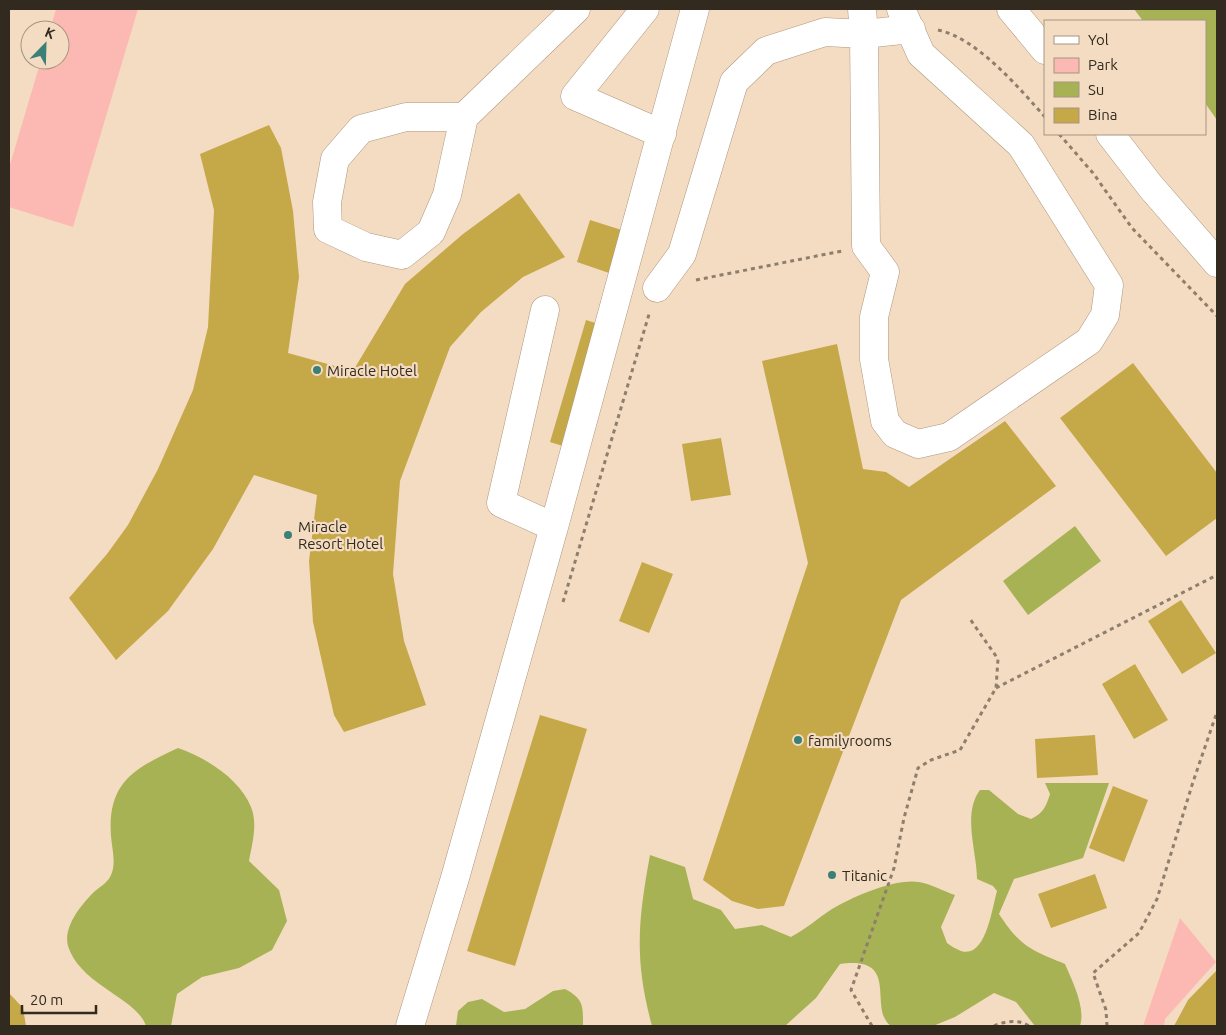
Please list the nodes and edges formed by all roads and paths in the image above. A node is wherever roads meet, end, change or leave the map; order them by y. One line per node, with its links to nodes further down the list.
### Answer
1 (576, 9): 9 (lane)
2 (645, 9): 10 (lane)
3 (695, 9): 10 (lane)
4 (1011, 9): 7 (lane)
5 (907, 20): 6 (lane); 8 (path); 13 (lane)
6 (863, 22): 13 (lane); 16 (lane)
7 (1044, 49)
8 (1044, 116)
9 (464, 117): 9 (lane)
10 (662, 134): 19 (lane)
11 (1060, 135): 18 (path)
12 (1111, 135): 14 (lane)
13 (866, 246): 15 (path)
14 (1217, 263)
15 (695, 281)
16 (657, 288): 21 (path)
17 (545, 310): 19 (lane)
18 (1217, 316)
19 (554, 527): 25 (lane)
20 (1217, 575): 23 (path)
21 (561, 608)
22 (970, 619): 23 (path)
23 (996, 688): 26 (path)
24 (1217, 712): 29 (path)
25 (410, 1026)
26 (872, 1026)
27 (994, 1026): 28 (path)
28 (1029, 1026)
29 (1107, 1026)

